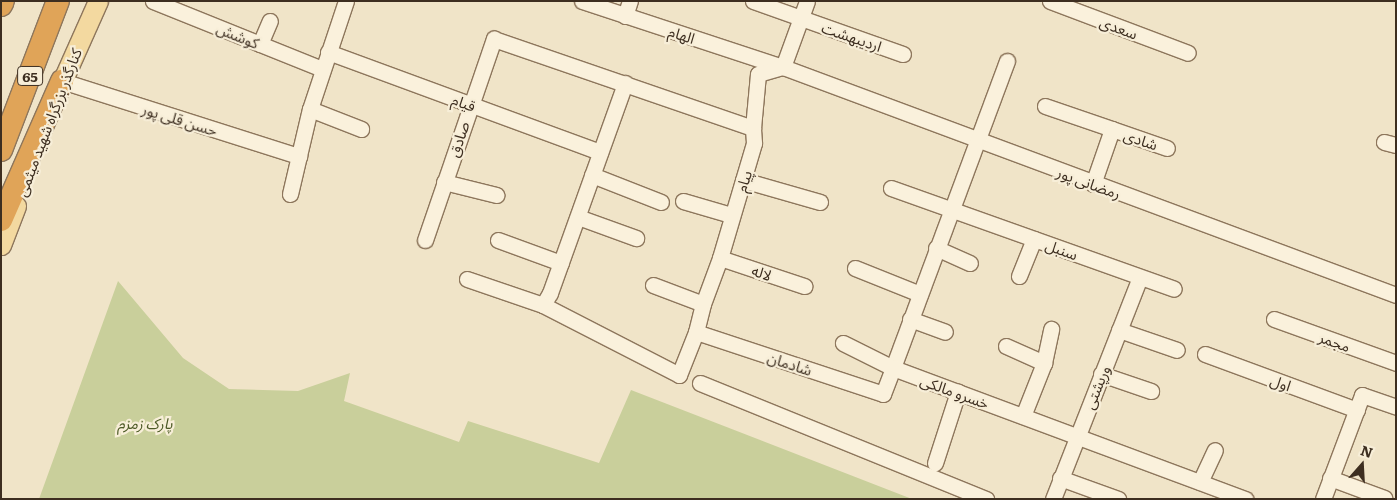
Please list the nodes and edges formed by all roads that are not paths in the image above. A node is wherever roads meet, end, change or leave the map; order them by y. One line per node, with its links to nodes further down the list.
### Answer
1 (3, 1): 11 (highway)
2 (58, 1): 33 (highway, 65)
3 (98, 1): 23 (main road, کنارگذر بزرگراه شهید میثمی)
4 (153, 1): 12 (street, کوشش)
5 (346, 1): 17 (street)
6 (582, 1): 13 (street, الهام)
7 (630, 1): 13 (street)
8 (752, 1): 14 (street, اردیبهشت)
9 (806, 1): 14 (street)
10 (1050, 1): 18 (street, سعدی)
11 (1, 5)
12 (184, 7): 16 (street, کوشش)
13 (624, 16): 21 (street, الهام)
14 (801, 19): 19 (street, اردیبهشت); 21 (street)
15 (270, 21): 16 (street)
16 (260, 44): 22 (street, کوشش)
17 (328, 52): 22 (street); 25 (street, قیام)
18 (1188, 53)
19 (904, 54)
20 (1007, 61): 31 (street)
21 (783, 67): 28 (street, پیام); 31 (street, رمضانی پور)
22 (322, 69): 27 (street)
23 (62, 81): 35 (street, حسن قلی پور); 49 (highway); 54 (main road, کنارگذر بزرگراه شهید میثمی)
24 (625, 83): 25 (street, صادق); 28 (street); 34 (street)
25 (470, 105): 34 (street, قیام); 38 (street, صادق)
26 (1045, 106): 30 (street)
27 (310, 109): 29 (street); 35 (street)
28 (753, 128): 37 (street, پیام)
29 (361, 129)
30 (1112, 129): 32 (street, شادی); 39 (street, شادی)
31 (979, 141): 39 (street, رمضانی پور); 46 (street)
32 (1167, 148)
33 (1, 150)
34 (600, 152): 36 (street)
35 (299, 156): 41 (street)
36 (592, 175): 44 (street); 48 (street)
37 (743, 180): 45 (street); 47 (street, پیام)
38 (444, 182): 42 (street); 52 (street, صادق)
39 (1093, 184): 67 (street, رمضانی پور)
40 (892, 188): 46 (street, سنبل)
41 (290, 194)
42 (496, 195)
43 (683, 201): 47 (street)
44 (661, 202)
45 (820, 202)
46 (950, 209): 51 (street, سنبل); 55 (street)
47 (732, 215): 56 (street, پیام)
48 (578, 217): 50 (street); 57 (street)
49 (1, 220)
50 (636, 238)
51 (1034, 239): 60 (street); 61 (street, سنبل)
52 (425, 240)
53 (498, 240): 57 (street)
54 (1, 245)
55 (936, 248): 58 (street); 66 (street)
56 (720, 258): 64 (street, لاله); 68 (street, پیام)
57 (561, 263): 69 (street)
58 (970, 263)
59 (855, 268): 66 (street)
60 (1019, 276)
61 (1140, 277): 65 (street, سنبل); 73 (street, ورپشتی)
62 (467, 279): 69 (street)
63 (653, 286): 68 (street)
64 (804, 286)
65 (1174, 289)
66 (920, 294): 70 (street)
67 (1396, 295)
68 (703, 304): 74 (street, پیام)
69 (543, 305): 74 (street, پیام)
70 (910, 319): 75 (street); 82 (street)
71 (1274, 319): 81 (street, مجمر)
72 (1051, 329): 80 (street)
73 (1119, 330): 78 (street); 83 (street, ورپشتی)
74 (696, 332): 82 (street, شادمان)
75 (945, 332)
76 (842, 343): 82 (street, خسرو مالکی)
77 (1006, 346): 80 (street)
78 (1177, 350)
79 (1205, 354): 87 (street, اول)
80 (1044, 363): 89 (street)
81 (1396, 363)
82 (893, 368): 86 (street, خسرو مالکی)
83 (1101, 374): 85 (street); 90 (street, ورپشتی)
84 (700, 384): 97 (street)
85 (1151, 391)
86 (958, 392): 89 (street, خسرو مالکی); 92 (street)
87 (1360, 402): 88 (street, اول); 94 (street)
88 (1396, 407)
89 (1023, 416): 90 (street, خسرو مالکی)
90 (1076, 436): 93 (street, ورپشتی); 95 (street, خسرو مالکی)
91 (1215, 450): 95 (street)
92 (935, 463)
93 (1060, 478): 98 (street, ورپشتی); 99 (street)
94 (1330, 478): 96 (street); 101 (street)
95 (1200, 482): 100 (street, خسرو مالکی)
96 (1384, 498)
97 (986, 499)
98 (1053, 499)
99 (1118, 499)
100 (1244, 499)
101 (1323, 499)

